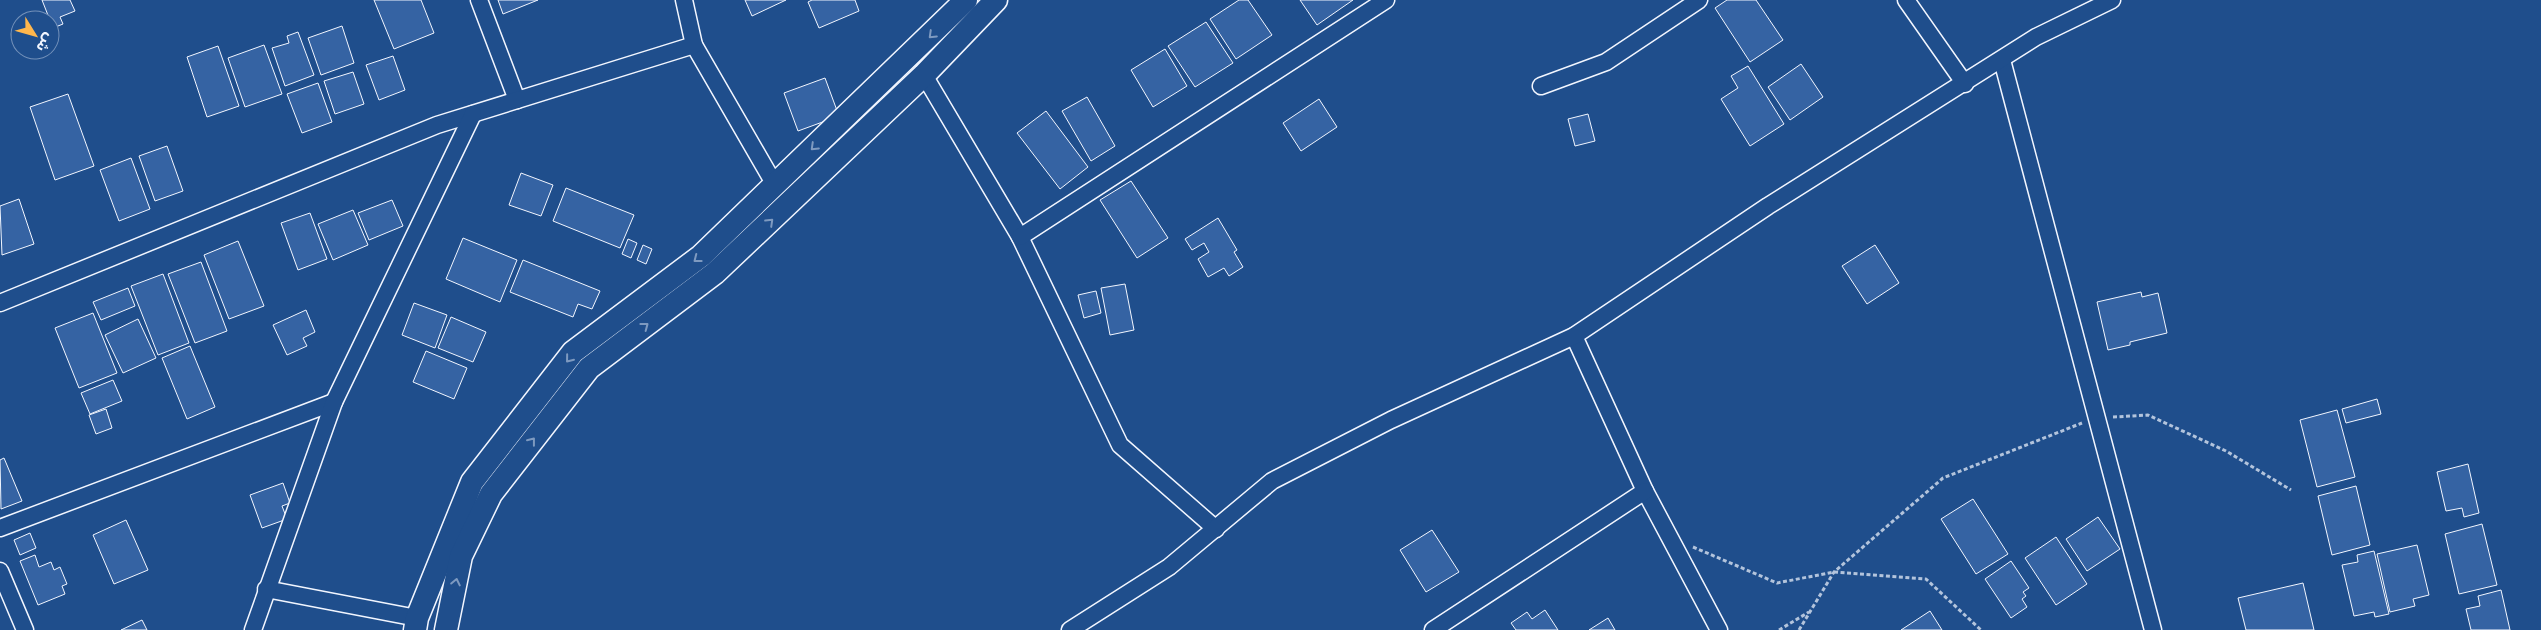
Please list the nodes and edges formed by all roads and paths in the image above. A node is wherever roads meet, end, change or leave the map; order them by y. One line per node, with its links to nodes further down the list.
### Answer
1 (479, 0): 14 (street)
2 (684, 0): 9 (street)
3 (966, 0): 16 (street, one-way to 16)
4 (996, 0): 11 (street)
5 (1386, 0): 17 (street)
6 (1699, 0): 13 (street)
7 (1906, 0): 12 (street)
8 (2112, 0): 10 (street)
9 (694, 45): 14 (street); 16 (street)
10 (2002, 60): 12 (street); 21 (street)
11 (924, 75): 17 (street); 34 (street, one-way to 11)
12 (1965, 84): 19 (street)
13 (1540, 86)
14 (517, 100): 15 (street)
15 (474, 114): 18 (street); 20 (street)
16 (775, 185): 31 (street, one-way to 31)
17 (1020, 237): 25 (street)
18 (0, 303)
19 (1574, 336): 23 (street); 25 (street)
20 (334, 402): 24 (street); 29 (street)
21 (2096, 417): 22 (path); 28 (path); 41 (street)
22 (2291, 490)
23 (1645, 491): 26 (street); 36 (street)
24 (0, 528)
25 (1216, 529): 35 (street)
26 (1669, 536): 28 (path); 37 (street)
27 (0, 571): 32 (street)
28 (1834, 572): 30 (path); 40 (path)
29 (266, 589): 31 (street); 33 (street)
30 (1810, 612): 38 (path); 39 (path)
31 (416, 624)
32 (25, 630)
33 (253, 630)
34 (446, 630)
35 (1070, 630)
36 (1433, 630)
37 (1719, 630)
38 (1779, 630)
39 (1798, 630)
40 (1982, 630)
41 (2154, 630)

